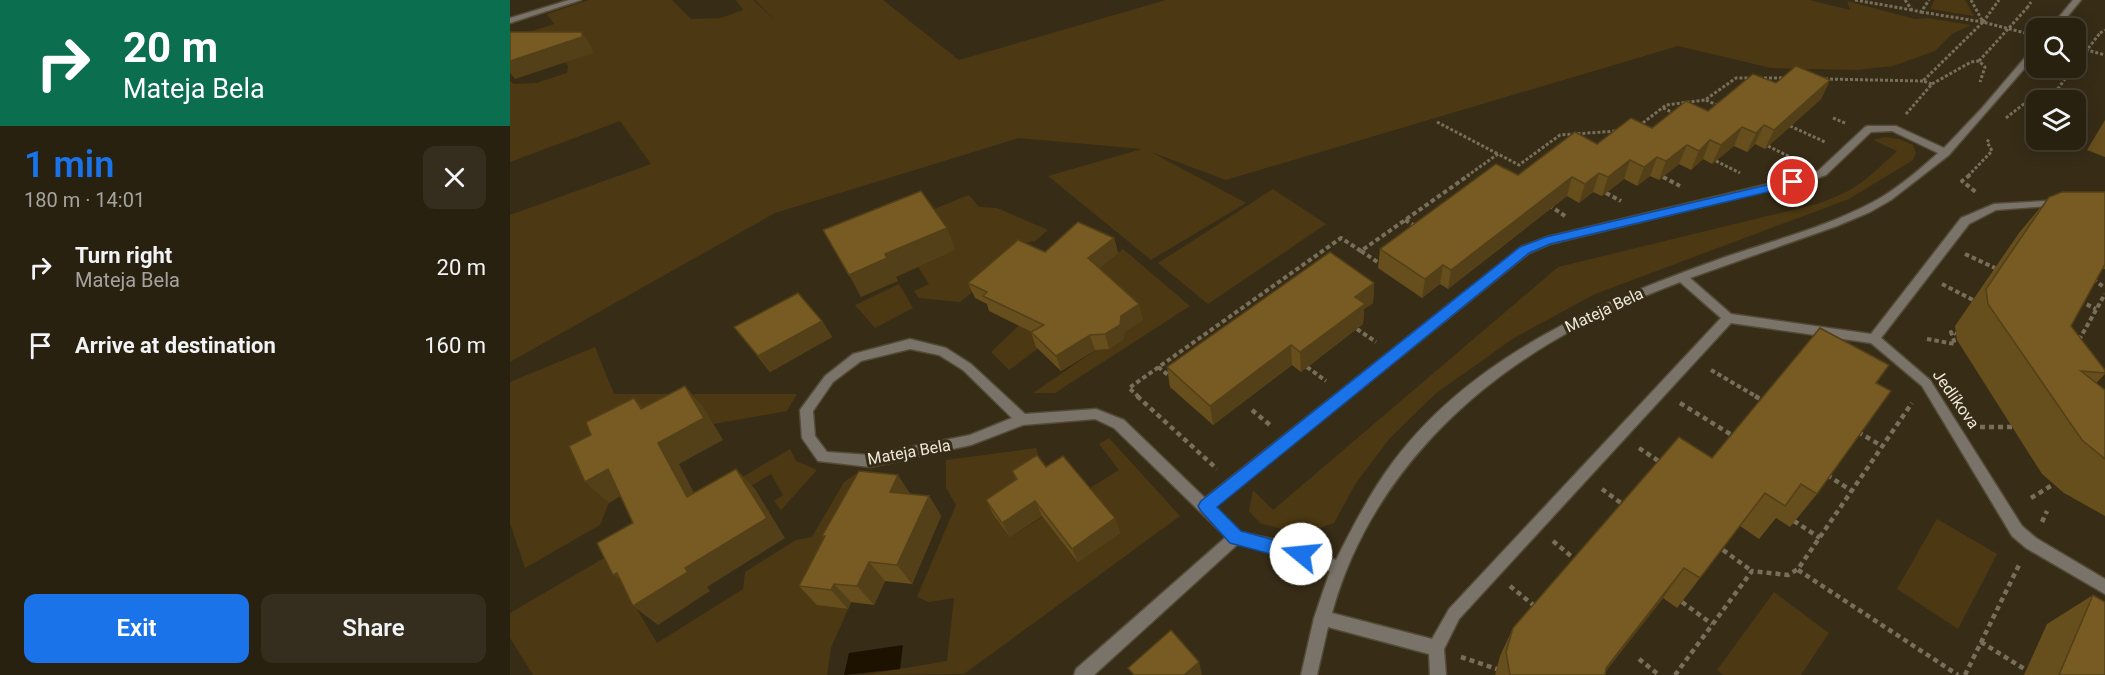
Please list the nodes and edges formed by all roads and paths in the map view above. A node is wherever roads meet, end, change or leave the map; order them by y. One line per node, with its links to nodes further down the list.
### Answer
1 (577, 0): 12 (street)
2 (1855, 0): 9 (path)
3 (1905, 0): 9 (path)
4 (1929, 0): 10 (path)
5 (1971, 0): 13 (path)
6 (1999, 0): 13 (path)
7 (2078, 0): 11 (street)
8 (2032, 1): 19 (path, bridge)
9 (1912, 10): 10 (path)
10 (1921, 12): 13 (path)
11 (2064, 18)
12 (510, 21)
13 (1983, 22): 15 (path); 24 (path)
14 (2105, 30): 17 (path, bridge)
15 (2026, 34)
16 (2086, 50): 18 (path)
17 (2086, 51)
18 (2105, 55)
19 (1979, 61): 26 (path); 27 (path)
20 (2026, 63): 45 (street, Mateja Bela)
21 (2066, 78): 29 (path)
22 (1794, 79): 25 (path)
23 (1818, 79): 24 (path)
24 (1923, 81): 26 (path)
25 (1730, 82): 28 (path); 30 (path)
26 (1932, 84): 38 (path)
27 (1979, 85)
28 (1740, 86)
29 (2056, 90)
30 (1705, 100): 32 (path); 33 (path)
31 (2026, 103): 35 (path)
32 (1663, 108): 34 (path); 39 (path)
33 (1726, 109)
34 (1683, 118)
35 (2005, 119)
36 (1437, 122): 46 (path)
37 (1790, 126): 44 (path)
38 (1893, 128): 44 (street); 45 (street)
39 (1634, 129)
40 (1621, 130): 42 (path)
41 (1993, 134): 51 (path)
42 (1554, 139): 43 (path); 48 (path)
43 (1565, 144)
44 (1845, 151): 58 (street)
45 (1946, 153): 64 (street, Mateja Bela)
46 (1498, 154): 47 (path); 48 (path)
47 (1486, 162): 49 (path); 52 (path)
48 (1519, 165): 50 (path)
49 (1496, 169)
50 (1528, 170)
51 (1981, 195)
52 (1438, 197): 54 (path); 56 (path)
53 (1542, 200): 58 (path)
54 (1448, 202)
55 (2072, 203): 79 (street)
56 (1405, 220): 57 (path); 59 (path)
57 (1419, 228)
58 (1587, 231): 97 (street)
59 (1361, 251): 61 (path); 67 (path)
60 (1965, 253): 62 (path)
61 (1382, 265)
62 (1995, 268)
63 (2088, 276): 66 (path)
64 (1681, 277): 73 (street); 112 (street, Mateja Bela)
65 (1942, 284): 71 (path)
66 (2105, 288)
67 (1267, 290): 69 (path); 74 (path)
68 (2105, 294): 72 (path)
69 (1276, 297)
70 (2073, 298): 72 (path)
71 (1973, 300)
72 (2096, 309): 78 (path)
73 (1728, 318): 79 (street); 82 (street)
74 (1215, 327): 77 (path); 83 (path)
75 (2072, 333): 78 (path)
76 (1956, 334): 80 (path)
77 (1224, 335)
78 (2080, 337): 81 (path)
79 (1874, 339): 85 (street, Jedlíkova)
80 (1927, 339)
81 (2076, 349)
82 (1692, 358): 86 (street); 87 (path)
83 (1158, 367): 84 (path); 97 (path)
84 (1177, 382)
85 (1926, 383): 94 (path); 108 (street, Jedlíkova)
86 (1661, 391): 92 (street); 93 (path)
87 (1765, 402)
88 (1022, 420): 88 (street, Mateja Bela); 102 (street, Mateja Bela)
89 (1980, 427): 90 (path)
90 (2012, 427)
91 (1858, 432): 94 (path)
92 (1620, 436): 95 (path); 122 (street)
93 (1736, 438)
94 (1882, 446): 99 (path)
95 (1665, 466)
96 (1827, 475): 99 (path)
97 (1233, 484): 102 (street)
98 (2054, 484): 100 (path)
99 (1852, 491): 107 (path)
100 (2031, 498)
101 (1621, 502): 103 (path)
102 (1206, 506): 106 (street, Mateja Bela)
103 (1628, 508)
104 (2047, 511): 108 (path)
105 (1794, 521): 107 (path)
106 (1236, 537): 112 (street); 127 (street)
107 (1820, 538): 113 (path)
108 (2031, 543): 115 (street, Jedlíkova); 121 (path)
109 (1723, 550): 114 (path)
110 (1572, 556): 111 (path)
111 (1580, 563)
112 (1340, 568): 119 (street, Mateja Bela)
113 (1798, 569): 114 (path); 132 (path)
114 (1752, 571): 120 (path)
115 (2105, 587)
116 (1529, 602): 118 (path)
117 (1682, 602): 120 (path)
118 (1540, 611)
119 (1322, 618): 122 (street); 128 (street, Mateja Bela)
120 (1712, 624): 131 (path)
121 (1982, 642): 126 (path); 133 (path)
122 (1436, 648): 129 (street)
123 (1639, 659): 130 (path)
124 (1473, 661): 125 (path)
125 (1497, 669)
126 (2026, 670)
127 (1082, 675)
128 (1309, 675)
129 (1438, 675)
130 (1659, 675)
131 (1675, 675)
132 (1958, 675)
133 (1965, 675)

